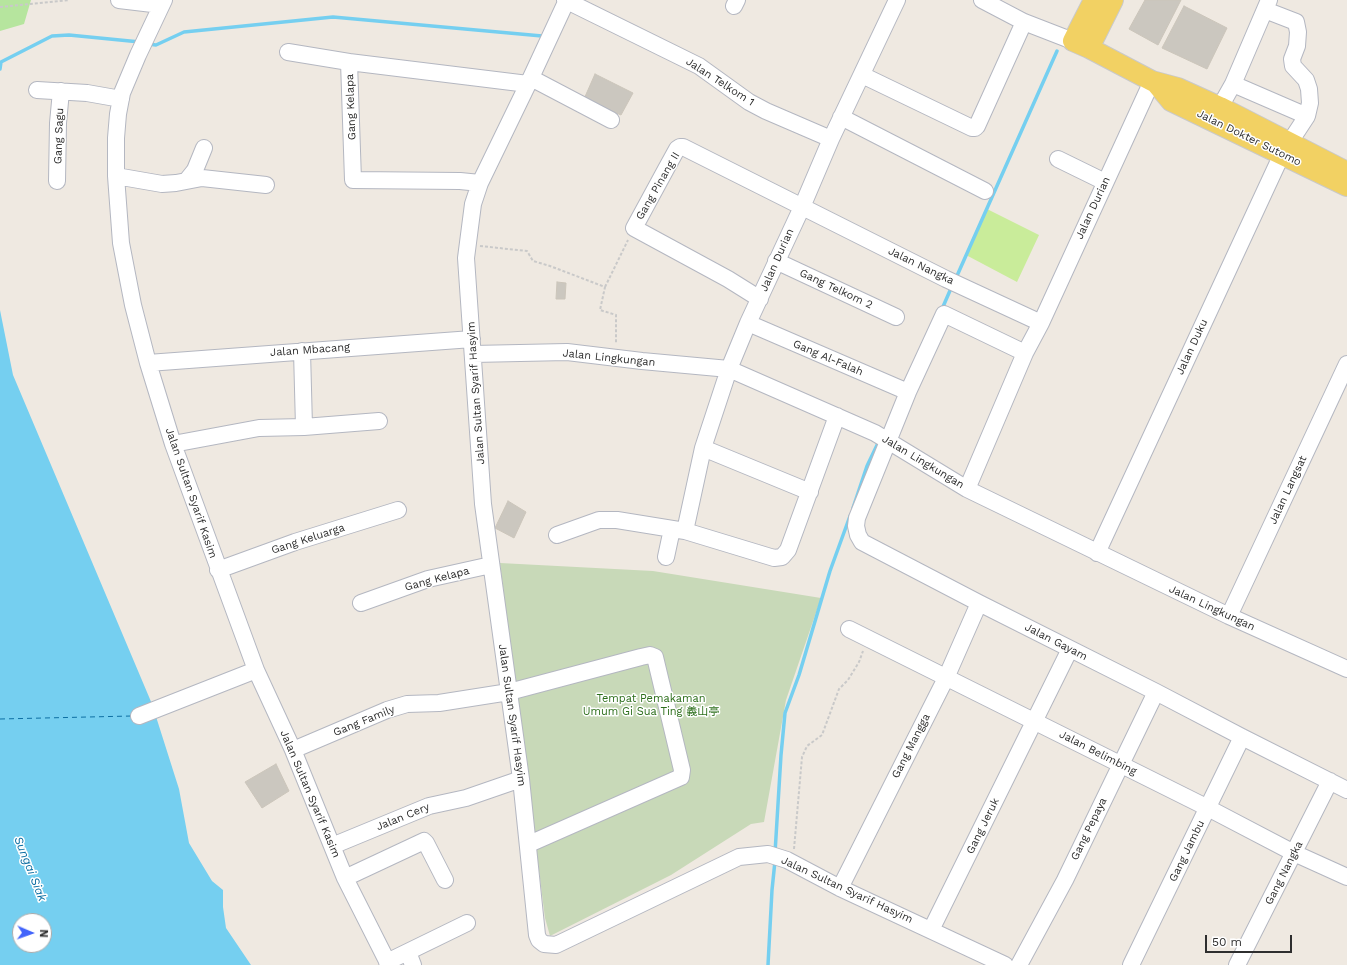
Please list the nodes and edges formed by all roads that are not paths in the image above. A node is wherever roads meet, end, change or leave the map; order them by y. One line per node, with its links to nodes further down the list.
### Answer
1 (118, 0): 7 (street)
2 (566, 0): 15 (street, Jalan Sultan Syarif Hasyim); 25 (street, Jalan Telkom 1)
3 (897, 0): 14 (street, Jalan Durian)
4 (982, 0): 9 (street, Jalan Dokter Sutomo)
5 (1094, 0): 11 (main road)
6 (1113, 0): 11 (main road)
7 (163, 3): 20 (street, Jalan Sultan Syarif Kasim)
8 (1267, 5): 17 (street); 22 (street)
9 (1012, 7): 10 (street, Jalan Dokter Sutomo)
10 (1024, 22): 11 (street, Jalan Dokter Sutomo); 14 (street)
11 (1081, 44): 16 (main road, Jalan Dokter Sutomo)
12 (288, 52): 13 (street)
13 (349, 62): 15 (street, Gang Kelapa); 34 (street, Gang Kelapa)
14 (862, 75): 23 (street, Jalan Durian)
15 (529, 81): 24 (street); 34 (street, Jalan Sultan Syarif Hasyim)
16 (1154, 82): 21 (main road, Jalan Dokter Sutomo); 26 (main road, Jalan Dokter Sutomo); 33 (street, Jalan Durian)
17 (1233, 84): 21 (street); 22 (street)
18 (37, 90): 19 (street, Gang Sagu)
19 (61, 91): 20 (street, Gang Sagu); 32 (street, Gang Sagu)
20 (121, 99): 30 (street, Jalan Sultan Syarif Kasim)
21 (1220, 107): 26 (main road, Jalan Dokter Sutomo)
22 (1306, 116): 26 (street, Jalan Duku)
23 (841, 117): 25 (street, Jalan Durian); 38 (street)
24 (611, 120)
25 (831, 139): 39 (street, Jalan Durian)
26 (1286, 147): 29 (main road, Jalan Dokter Sutomo); 36 (main road, Jalan Dokter Sutomo); 63 (street, Jalan Duku)
27 (204, 148): 31 (street)
28 (1058, 159): 33 (street)
29 (1347, 172)
30 (116, 176): 31 (street); 48 (street, Jalan Sultan Syarif Kasim)
31 (187, 180): 35 (street)
32 (57, 181)
33 (1105, 182): 44 (street, Jalan Durian)
34 (480, 183): 45 (street, Jalan Sultan Syarif Hasyim)
35 (266, 185)
36 (1347, 186)
37 (770, 190): 39 (street, Jalan Nangka); 41 (street, Gang Pinang II)
38 (985, 191)
39 (802, 207): 40 (street, Jalan Durian); 44 (street, Jalan Nangka)
40 (776, 261): 41 (street, Jalan Durian); 42 (street, Gang Telkom 2)
41 (760, 299): 43 (street, Jalan Durian)
42 (896, 317)
43 (748, 323): 50 (street, Jalan Durian); 51 (street, Gang Al-Falah)
44 (1041, 323): 47 (street, Jalan Durian)
45 (473, 347): 46 (street, Jalan Mbacang); 50 (street, Jalan Lingkungan); 65 (street, Jalan Sultan Syarif Hasyim)
46 (302, 351): 48 (street, Jalan Mbacang); 54 (street)
47 (1025, 353): 51 (street, Jalan Gayam); 58 (street, Jalan Durian)
48 (148, 363): 56 (street, Jalan Sultan Syarif Kasim)
49 (1347, 364): 69 (street, Jalan Langsat)
50 (729, 369): 52 (street, Jalan Lingkungan); 57 (street, Jalan Durian)
51 (908, 392): 55 (street, Jalan Gayam)
52 (837, 416): 55 (street, Jalan Lingkungan); 59 (street)
53 (379, 421): 54 (street)
54 (304, 426): 56 (street)
55 (881, 438): 58 (street, Jalan Lingkungan); 68 (street, Jalan Gayam)
56 (173, 444): 66 (street, Jalan Sultan Syarif Kasim)
57 (703, 448): 59 (street); 61 (street, Jalan Durian)
58 (967, 489): 63 (street, Jalan Lingkungan)
59 (810, 492): 61 (street)
60 (398, 510): 66 (street, Gang Keluarga)
61 (679, 530): 62 (street); 64 (street, Jalan Durian)
62 (557, 535)
63 (1097, 553): 69 (street, Jalan Lingkungan)
64 (666, 557)
65 (491, 565): 67 (street, Gang Kelapa); 75 (street, Jalan Sultan Syarif Hasyim)
66 (218, 570): 73 (street, Jalan Sultan Syarif Kasim)
67 (361, 603)
68 (979, 603): 71 (street, Jalan Gayam); 74 (street, Gang Mangga)
69 (1230, 616): 72 (street, Jalan Lingkungan)
70 (849, 629): 74 (street, Jalan Belimbing)
71 (1070, 649): 76 (street, Jalan Gayam); 78 (street, Gang Jeruk)
72 (1347, 669)
73 (256, 670): 77 (street); 80 (street, Jalan Sultan Syarif Kasim)
74 (946, 678): 78 (street, Jalan Belimbing); 92 (street, Gang Mangga)
75 (509, 692): 80 (street, Gang Family); 82 (street, Jalan Sultan Syarif Hasyim); 86 (street, Gang Family)
76 (1156, 692): 79 (street, Jalan Gayam); 81 (street, Gang Pepaya)
77 (139, 716)
78 (1034, 721): 81 (street, Jalan Belimbing); 94 (street, Gang Jeruk)
79 (1242, 737): 83 (street, Jalan Gayam); 85 (street, Gang Jambu)
80 (293, 750): 87 (street, Jalan Sultan Syarif Kasim)
81 (1120, 765): 85 (street, Jalan Belimbing); 98 (street, Gang Pepaya)
82 (521, 779): 86 (street, Jalan Sultan Syarif Hasyim); 87 (street, Jalan Cery)
83 (1330, 781): 84 (street, Jalan Gayam); 88 (street, Gang Nangka)
84 (1347, 790)
85 (1208, 808): 88 (street, Jalan Belimbing); 99 (street, Gang Jambu)
86 (529, 844): 92 (street, Jalan Sultan Syarif Hasyim)
87 (332, 846): 90 (street, Jalan Sultan Syarif Kasim)
88 (1294, 853): 89 (street, Jalan Belimbing); 100 (street, Gang Nangka)
89 (1347, 877)
90 (346, 878): 91 (street); 96 (street, Jalan Sultan Syarif Kasim)
91 (445, 880)
92 (840, 888): 94 (street, Jalan Sultan Syarif Hasyim)
93 (467, 923): 95 (street)
94 (931, 930): 97 (street, Jalan Sultan Syarif Hasyim)
95 (411, 959): 96 (street)
96 (388, 963)
97 (1005, 965)
98 (1019, 965)
99 (1131, 965)
100 (1237, 965)

